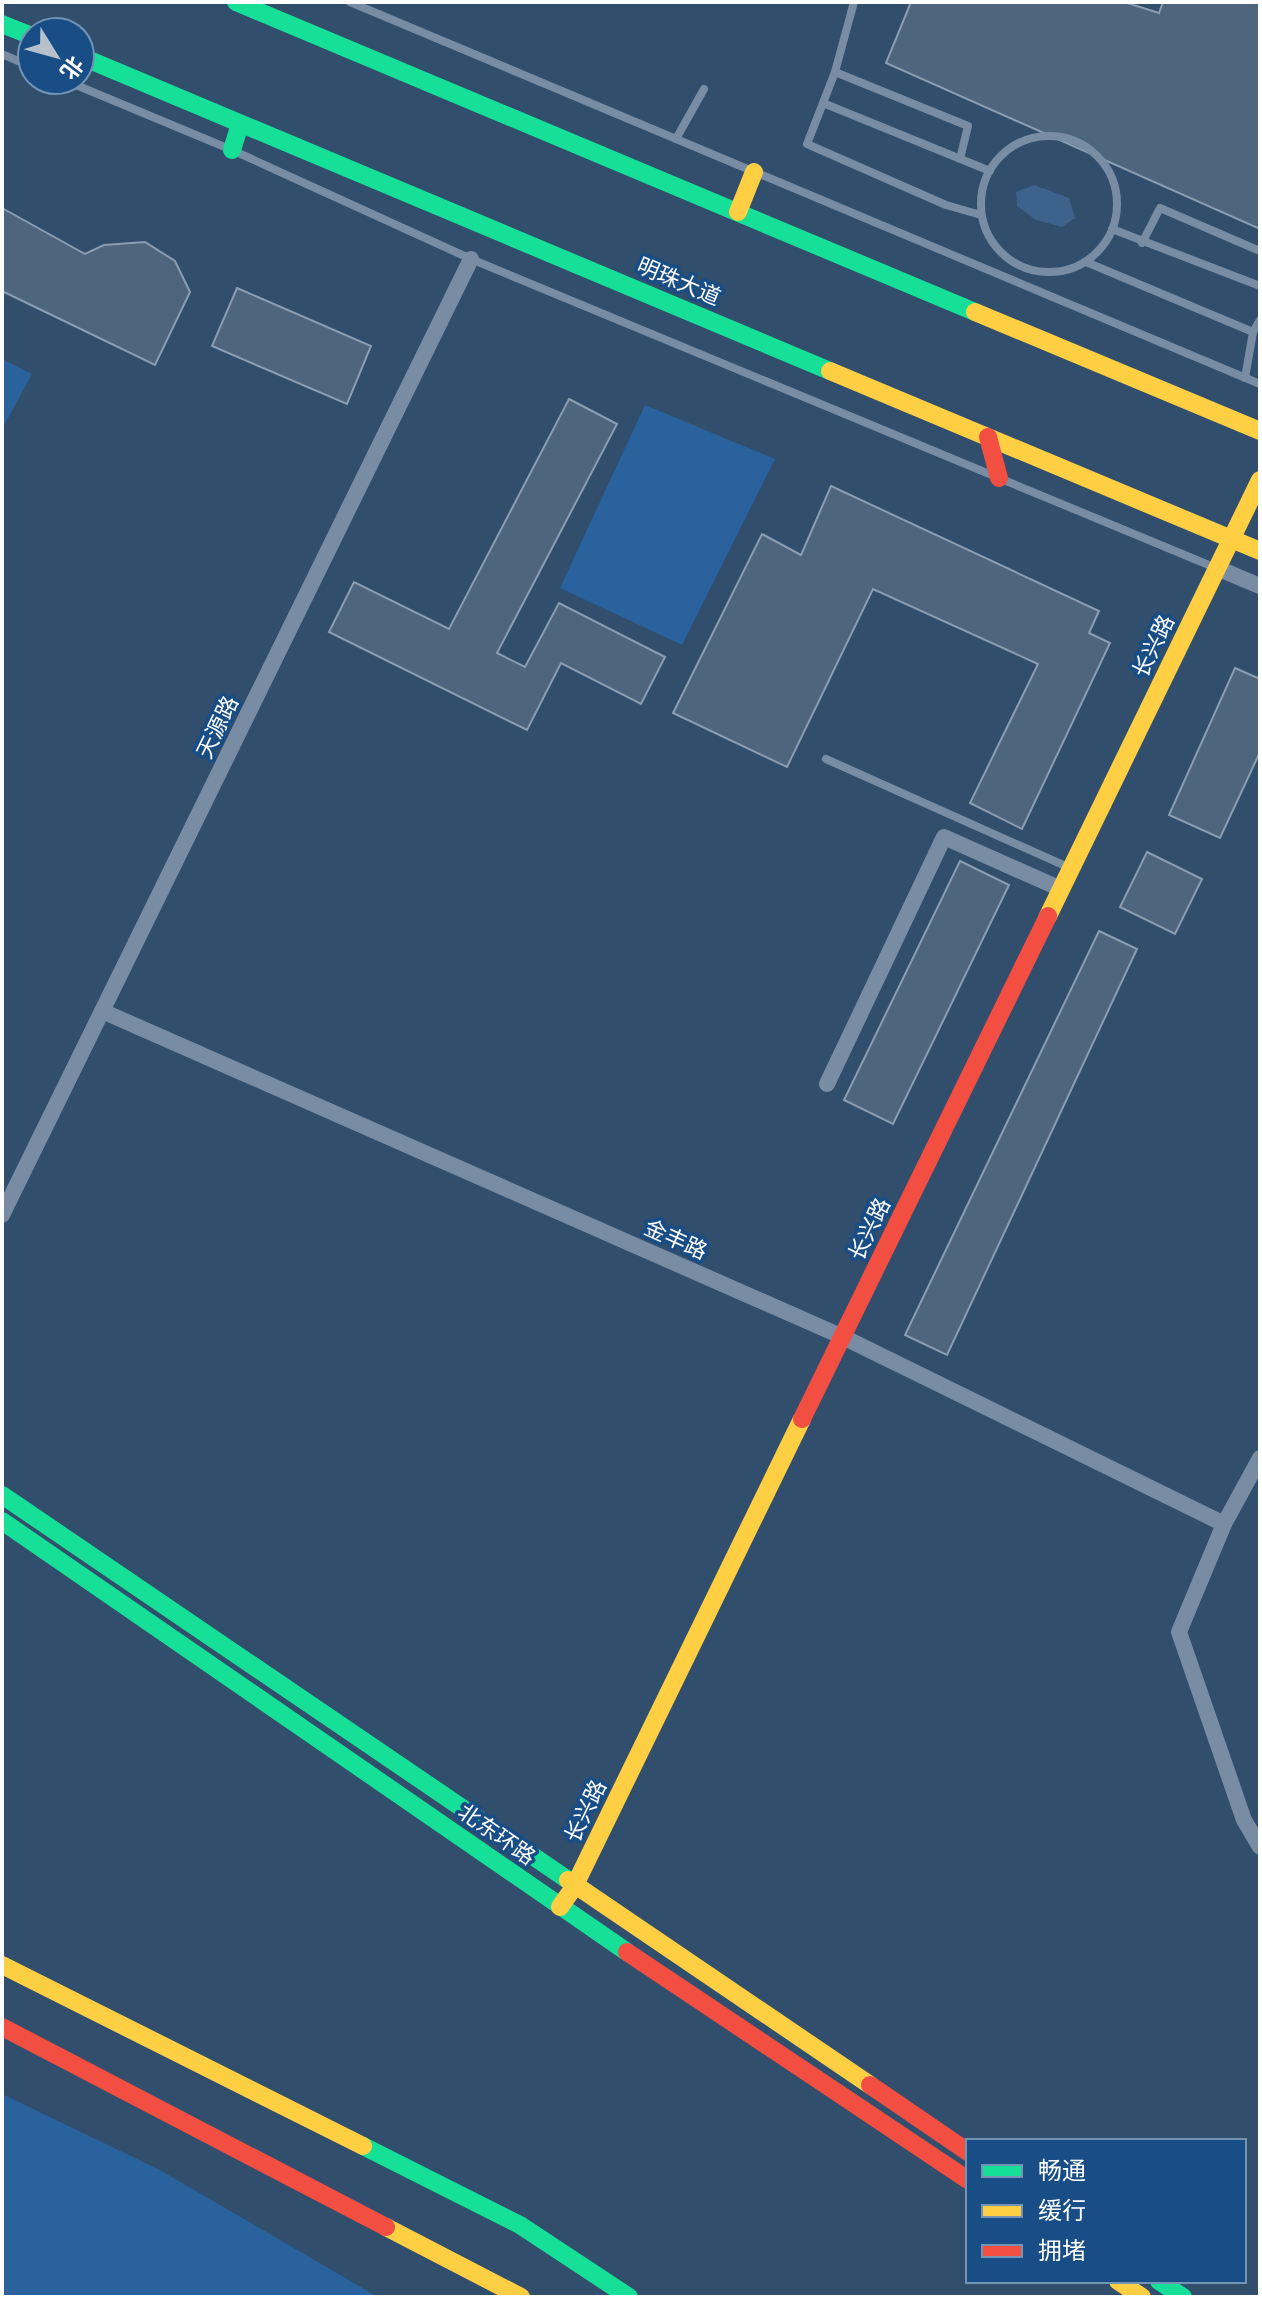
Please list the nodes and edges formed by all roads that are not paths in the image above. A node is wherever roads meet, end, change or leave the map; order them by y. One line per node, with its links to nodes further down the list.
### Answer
1 (236, 2): 5 (main road)
2 (288, 2): 5 (main road)
3 (350, 2): 12 (lane)
4 (854, 2): 7 (lane)
5 (282, 21): 17 (main road)
6 (96, 63): 11 (main road, 明珠大道)
7 (835, 72): 10 (lane); 14 (lane)
8 (704, 89): 12 (lane)
9 (96, 93): 13 (lane)
10 (823, 103): 14 (lane); 18 (lane)
11 (240, 124): 13 (main road); 30 (main road, 明珠大道)
12 (676, 139): 16 (lane)
13 (232, 150): 22 (lane)
14 (960, 159): 15 (lane)
15 (990, 171): 18 (lane); 19 (lane)
16 (754, 172): 17 (main road); 27 (lane)
17 (738, 212): 29 (main road)
18 (981, 215): 23 (lane)
19 (1112, 229): 20 (lane); 23 (lane)
20 (1142, 243): 21 (lane); 24 (lane)
21 (1260, 251)
22 (471, 259): 31 (lane); 40 (street, 天源路)
23 (1086, 262): 26 (lane)
24 (1260, 286)
25 (1260, 320): 26 (lane)
26 (1253, 332): 27 (lane)
27 (1245, 378): 28 (lane)
28 (1260, 384)
29 (1260, 431)
30 (988, 437): 31 (main road); 33 (main road, 明珠大道)
31 (999, 478): 35 (lane)
32 (1260, 480): 33 (main road, 长兴路)
33 (1232, 539): 34 (main road, 明珠大道); 35 (main road, 长兴路)
34 (1260, 553): 35 (main road)
35 (1217, 568): 36 (street); 38 (main road, 长兴路)
36 (1260, 586)
37 (826, 759): 38 (lane)
38 (1071, 869): 39 (main road, 长兴路)
39 (1061, 889): 41 (street); 43 (main road, 长兴路)
40 (102, 1011): 42 (street, 天源路); 43 (street, 金丰路)
41 (827, 1084)
42 (2, 1215)
43 (843, 1337): 47 (street, 金丰路); 49 (main road, 长兴路)
44 (1260, 1458): 47 (street)
45 (2, 1495): 49 (main road, 北东环路)
46 (2, 1521): 50 (main road, 北东环路)
47 (1224, 1524): 48 (street)
48 (1260, 1847)
49 (574, 1887): 50 (main road, 长兴路); 53 (main road, 北东环路)
50 (560, 1907): 54 (main road, 北东环路)
51 (2, 1965): 58 (main road)
52 (2, 2027): 57 (main road)
53 (966, 2151)
54 (966, 2179)
55 (1121, 2283): 59 (main road)
56 (1162, 2283): 60 (main road)
57 (521, 2297)
58 (629, 2297)
59 (1142, 2297)
60 (1183, 2297)

